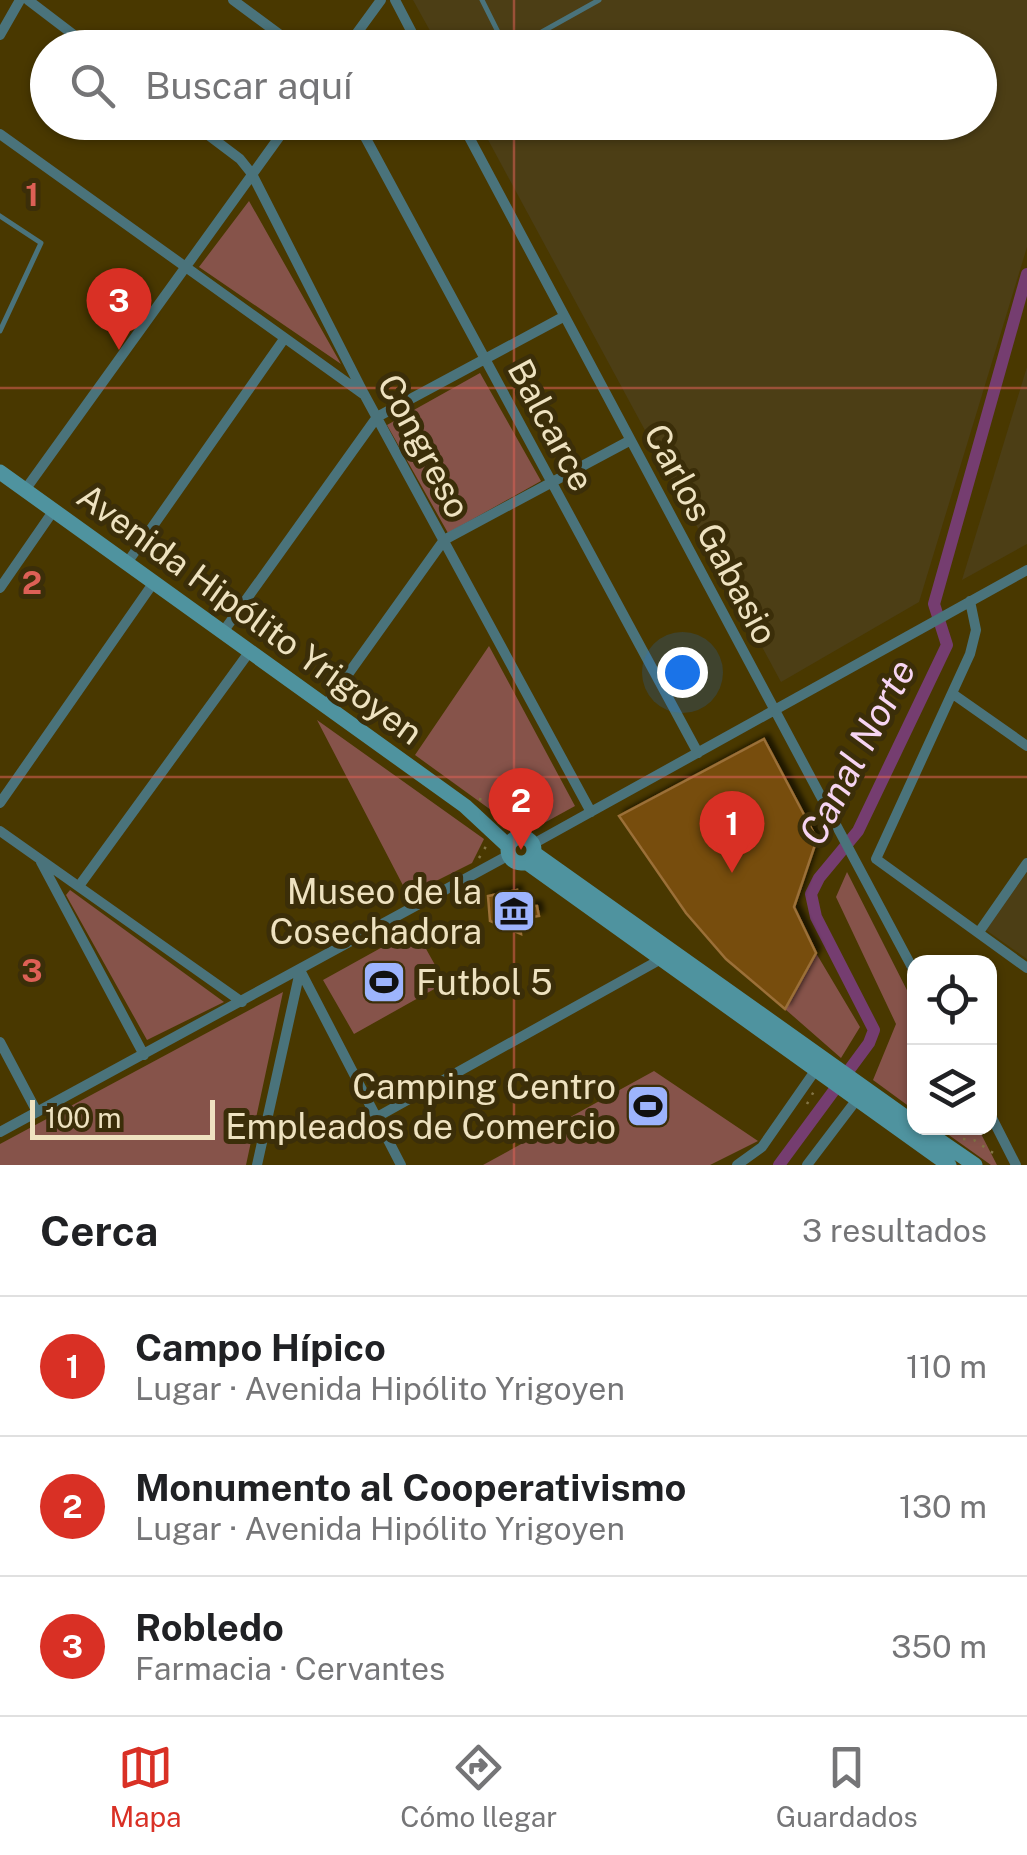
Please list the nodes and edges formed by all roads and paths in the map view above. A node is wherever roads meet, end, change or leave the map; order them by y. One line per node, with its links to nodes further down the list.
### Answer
1 (20, 0): 14 (street)
2 (28, 0): 8 (street)
3 (233, 0): 9 (street)
4 (382, 0): 10 (street)
5 (394, 0): 11 (street)
6 (482, 0): 12 (lane)
7 (599, 0): 13 (lane)
8 (67, 30)
9 (274, 30)
10 (360, 30)
11 (410, 30)
12 (499, 30)
13 (543, 30)
14 (0, 35)
15 (0, 134): 22 (street)
16 (215, 140): 20 (street, Congreso)
17 (277, 140): 20 (street)
18 (367, 140): 26 (street, Balcarce)
19 (471, 140): 23 (street, Carlos Gabasio)
20 (252, 174): 22 (street); 27 (street, Congreso)
21 (0, 216): 24 (lane)
22 (184, 268): 25 (street); 32 (street)
23 (564, 317): 26 (street); 29 (street, Carlos Gabasio)
24 (0, 332)
25 (284, 339): 27 (street); 35 (street)
26 (484, 359): 28 (street); 31 (street, Balcarce)
27 (364, 394): 28 (street, Congreso)
28 (377, 417): 34 (street, Congreso); 40 (street)
29 (629, 441): 31 (street); 44 (street, Carlos Gabasio)
30 (0, 472): 32 (street, Avenida Hipólito Yrigoyen)
31 (550, 482): 34 (street); 46 (street, Balcarce)
32 (25, 490): 33 (street, Avenida Hipólito Yrigoyen)
33 (54, 510): 35 (street, Avenida Hipólito Yrigoyen); 38 (street)
34 (444, 540): 43 (street); 48 (street, Congreso)
35 (127, 563): 37 (street, Avenida Hipólito Yrigoyen)
36 (1027, 570): 39 (street)
37 (154, 582): 40 (street, Avenida Hipólito Yrigoyen); 47 (street)
38 (0, 588)
39 (970, 601): 42 (street); 44 (street)
40 (223, 632): 41 (street, Avenida Hipólito Yrigoyen)
41 (250, 651): 43 (street, Avenida Hipólito Yrigoyen); 55 (street)
42 (954, 694): 45 (street); 51 (street)
43 (326, 706): 50 (street, Avenida Hipólito Yrigoyen)
44 (774, 710): 46 (street); 54 (street, Carlos Gabasio)
45 (1027, 746)
46 (698, 753): 48 (street)
47 (0, 803)
48 (591, 812): 50 (street)
49 (0, 832): 52 (street)
50 (522, 849): 57 (street, Avenida Hipólito Yrigoyen); 60 (street)
51 (876, 858): 54 (street); 56 (street)
52 (41, 861): 55 (street); 63 (street)
53 (1027, 863): 56 (street)
54 (858, 865): 58 (street, Carlos Gabasio)
55 (78, 886): 61 (street)
56 (979, 932): 59 (street)
57 (666, 955): 64 (street, Avenida Hipólito Yrigoyen); 67 (street)
58 (907, 958)
59 (1027, 968)
60 (300, 970): 61 (street); 67 (street); 75 (street)
61 (242, 1002): 63 (street)
62 (0, 1042): 66 (street)
63 (144, 1055): 66 (street)
64 (825, 1068): 65 (street, Avenida Hipólito Yrigoyen); 73 (street)
65 (857, 1091): 68 (street, Avenida Hipólito Yrigoyen); 79 (street); 80 (street, Avenida Hipólito Yrigoyen)
66 (37, 1112): 70 (street)
67 (377, 1117): 76 (street)
68 (907, 1119)
69 (997, 1128): 82 (street)
70 (0, 1132)
71 (931, 1135): 81 (street)
72 (960, 1138): 74 (path)
73 (762, 1147): 77 (street); 78 (street)
74 (1003, 1160)
75 (257, 1165)
76 (402, 1165)
77 (738, 1165)
78 (758, 1165)
79 (807, 1165)
80 (948, 1165)
81 (975, 1165)
82 (1016, 1165)

